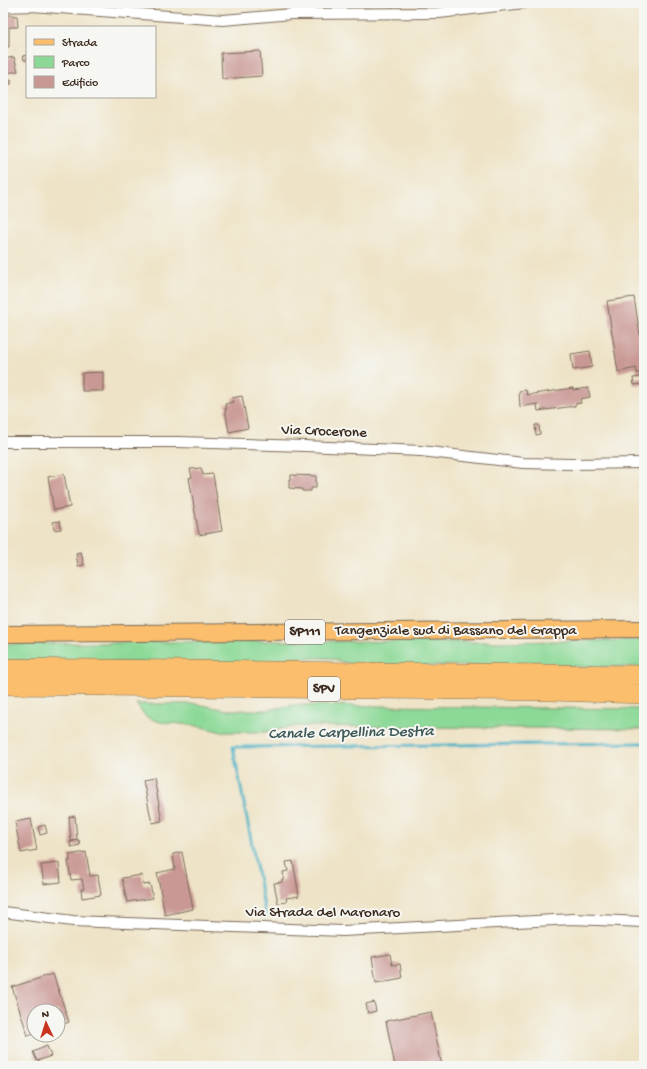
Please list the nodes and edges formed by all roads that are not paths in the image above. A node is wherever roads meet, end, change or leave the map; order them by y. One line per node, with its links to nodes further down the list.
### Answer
1 (524, 3): 2 (street)
2 (3, 7)
3 (3, 442): 4 (street, Via Crocerone)
4 (644, 463)
5 (644, 629): 6 (main road, Tangenziale sud di Bassano del Grappa / SP111)
6 (3, 634)
7 (3, 668): 8 (highway, SPV)
8 (644, 675)
9 (3, 686): 10 (highway, SPV)
10 (644, 694)
11 (3, 912): 12 (street, Via Strada del Maronaro)
12 (644, 922)

